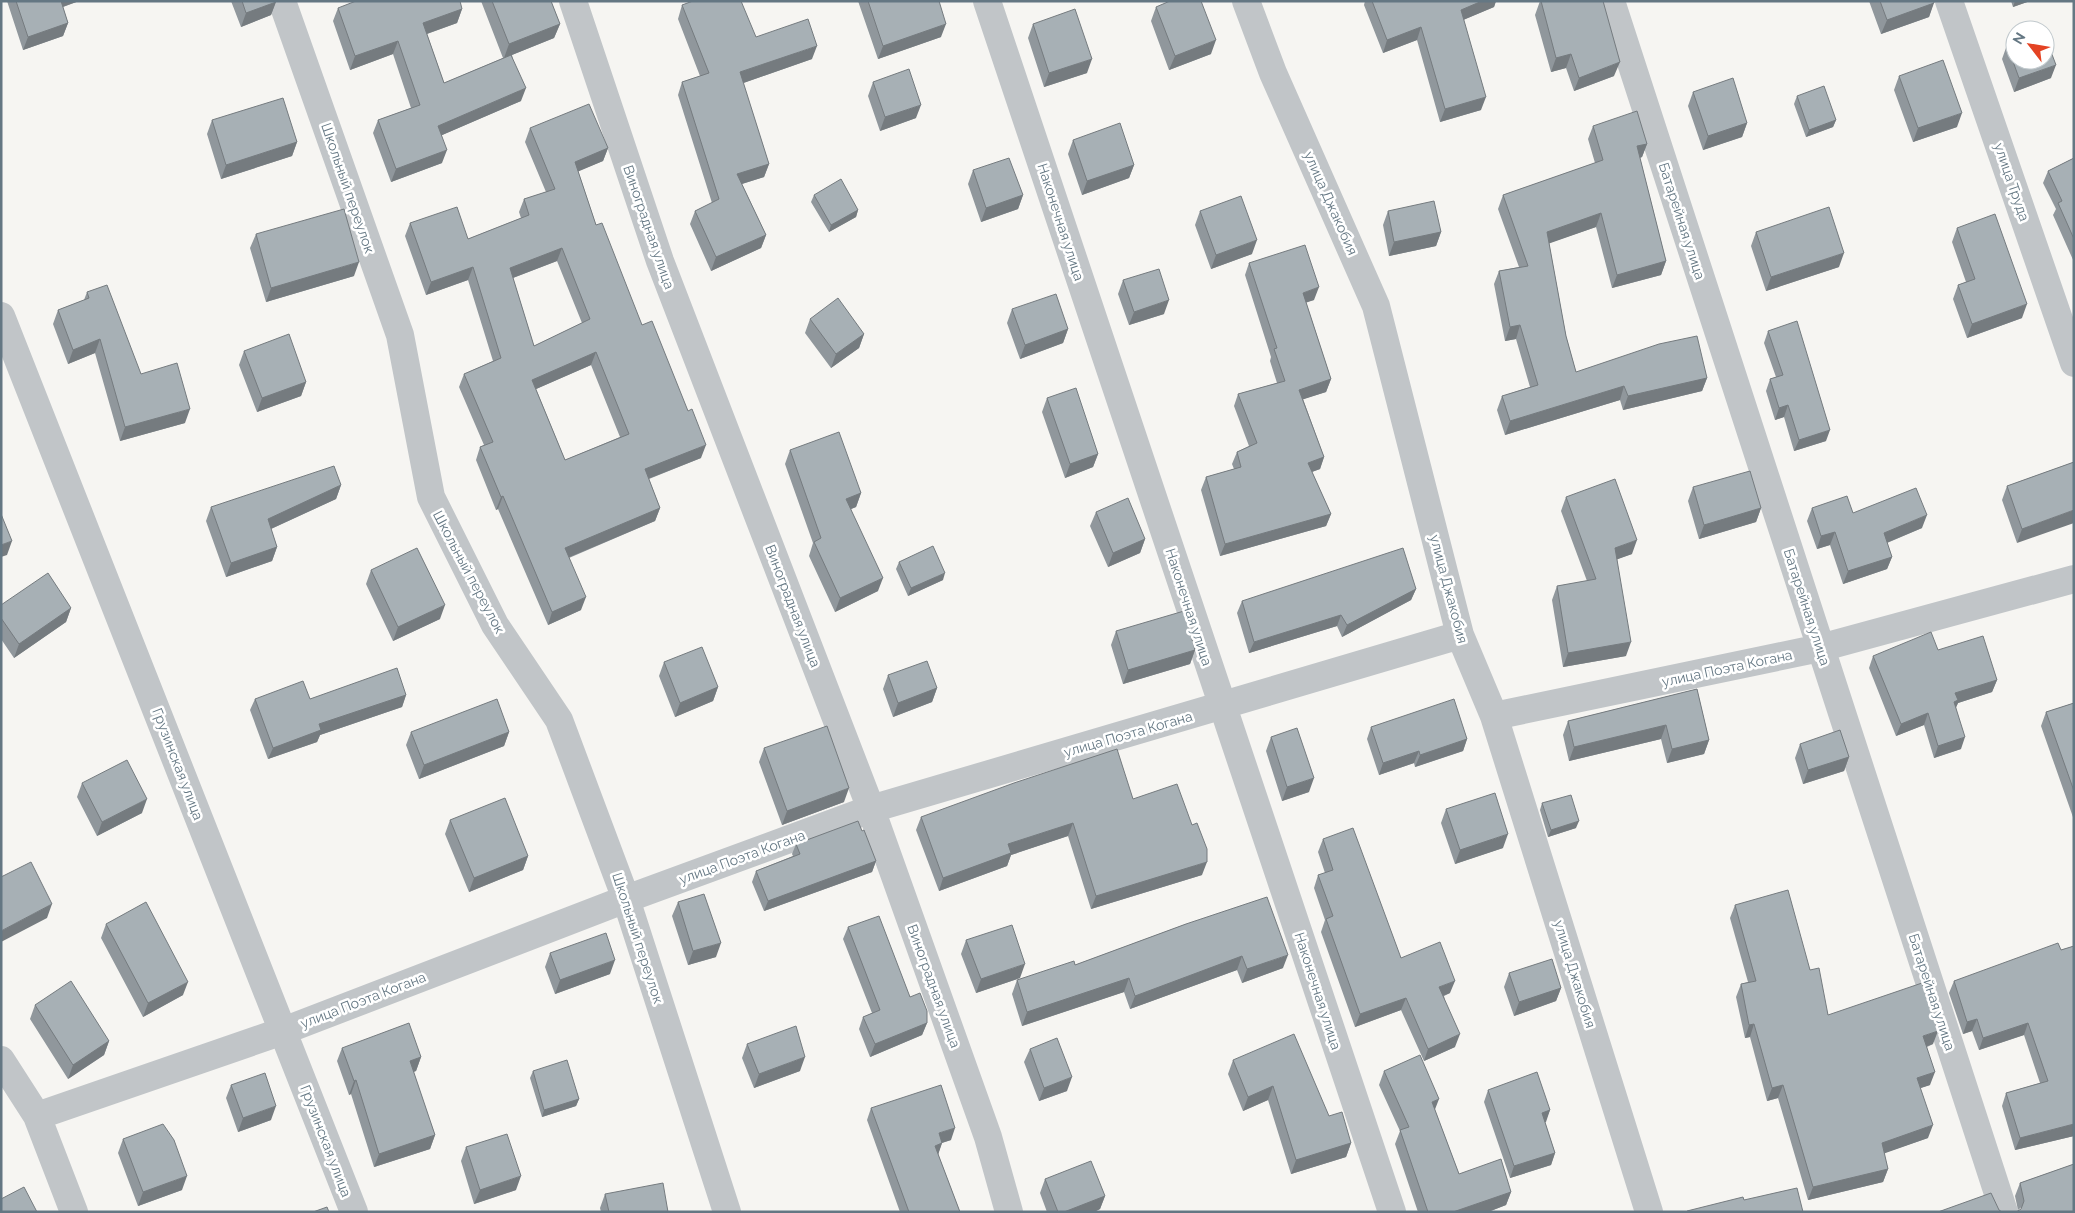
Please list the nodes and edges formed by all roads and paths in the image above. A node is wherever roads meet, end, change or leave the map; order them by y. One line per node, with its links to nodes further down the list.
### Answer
1 (282, 1): 15 (street, Школьный переулок)
2 (573, 1): 14 (street, Виноградная улица)
3 (988, 1): 12 (street, Наконечная улица)
4 (1246, 1): 10 (street, улица Джакобия)
5 (1611, 1): 11 (street, Батарейная улица)
6 (1949, 1): 8 (street, улица Труда)
7 (1, 316): 16 (street, Грузинская улица)
8 (2074, 364)
9 (2074, 579): 11 (street, улица Поэта Когана)
10 (1460, 635): 12 (street, улица Поэта Когана); 13 (street, улица Джакобия)
11 (1820, 648): 13 (street, улица Поэта Когана); 25 (street, Батарейная улица)
12 (1223, 706): 14 (street, улица Поэта Когана); 23 (street, Наконечная улица)
13 (1494, 716): 24 (street, улица Джакобия)
14 (871, 809): 15 (street, улица Поэта Когана); 22 (street, Виноградная улица)
15 (626, 900): 16 (street, улица Поэта Когана); 21 (street, Школьный переулок)
16 (283, 1031): 18 (street, улица Поэта Когана); 20 (street, Грузинская улица)
17 (1, 1060): 18 (street)
18 (37, 1116): 19 (street)
19 (74, 1212)
20 (354, 1212)
21 (727, 1212)
22 (1009, 1212)
23 (1392, 1212)
24 (1649, 1212)
25 (2004, 1212)

